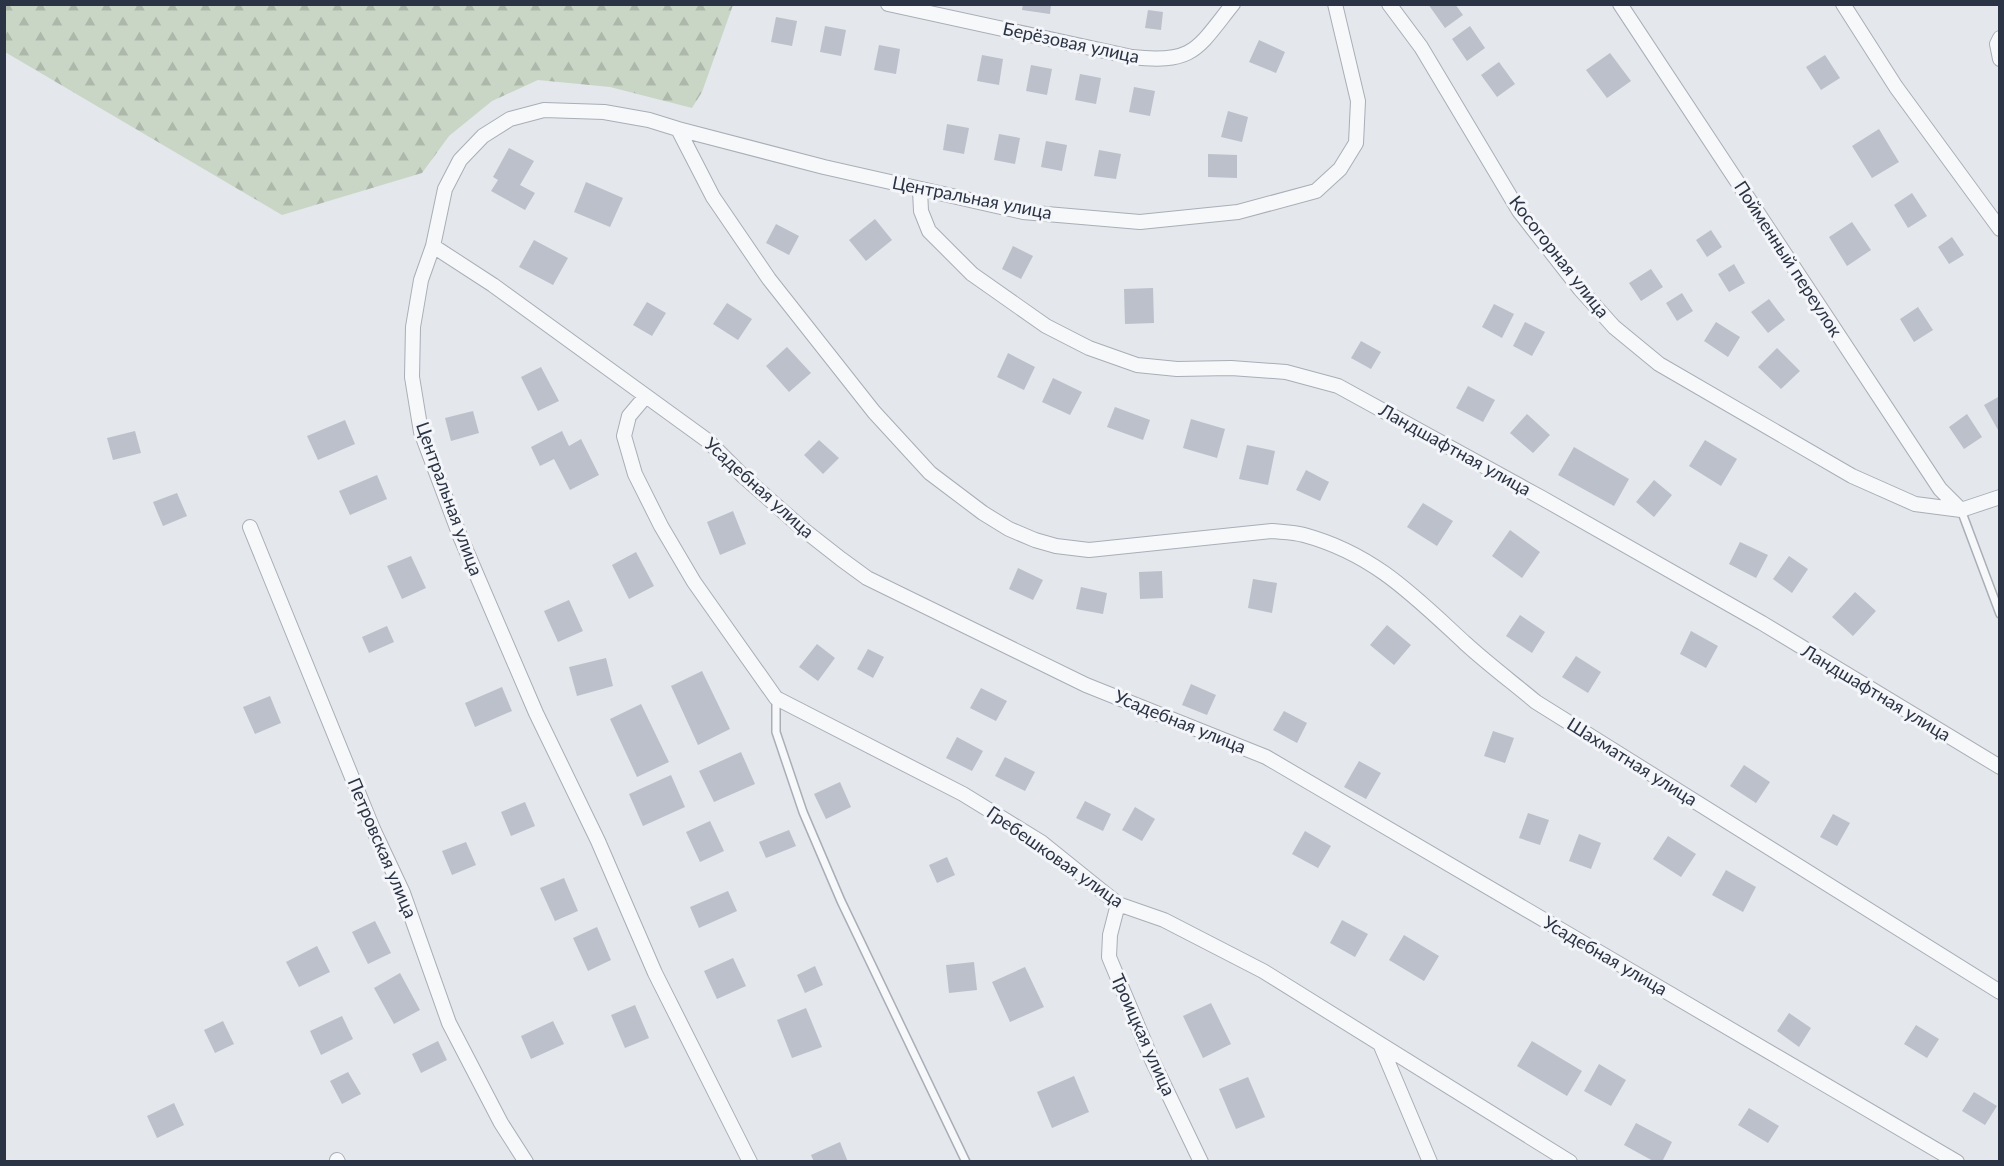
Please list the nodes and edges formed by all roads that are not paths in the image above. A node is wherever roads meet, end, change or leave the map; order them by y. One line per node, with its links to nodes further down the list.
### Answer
1 (888, 4): 2 (street, Берёзовая улица)
2 (1233, 4)
3 (1335, 4): 10 (street, Центральная улица)
4 (1389, 4): 15 (street, Косогорная улица)
5 (1620, 4): 15 (street, Пойменный переулок)
6 (1843, 4): 11 (street)
7 (2000, 38): 8 (street)
8 (2000, 59)
9 (678, 129): 10 (street, Центральная улица); 12 (street, Центральная улица); 21 (street, Шахматная улица)
10 (920, 190): 19 (street, Ландшафтная улица)
11 (2000, 229)
12 (433, 246): 13 (street, Усадебная улица); 24 (street, Центральная улица)
13 (645, 397): 18 (street, Гребешковая улица); 29 (street, Усадебная улица)
14 (2000, 497): 15 (street)
15 (1961, 510): 17 (lane)
16 (250, 527): 23 (street, Петровская улица)
17 (2000, 614)
18 (776, 698): 20 (street, Гребешковая улица); 25 (lane)
19 (2000, 767)
20 (1118, 904): 22 (street, Гребешковая улица); 26 (street, Троицкая улица)
21 (2000, 992)
22 (1381, 1046): 27 (street); 28 (street, Гребешковая улица)
23 (526, 1161)
24 (750, 1161)
25 (966, 1161)
26 (1201, 1161)
27 (1430, 1161)
28 (1570, 1161)
29 (1957, 1161)

